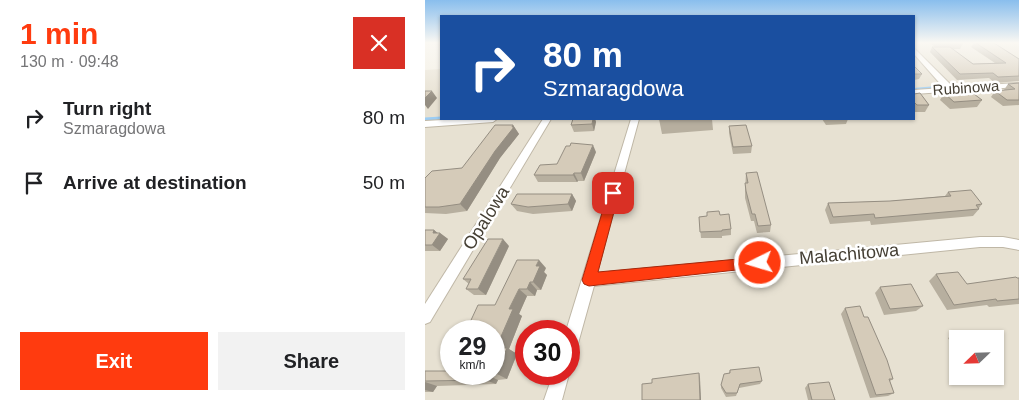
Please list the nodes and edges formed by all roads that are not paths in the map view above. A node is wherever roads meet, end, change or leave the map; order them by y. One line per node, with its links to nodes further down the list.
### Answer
1 (925, 62): 3 (street)
2 (1019, 85): 3 (street, Rubinowa)
3 (950, 89): 4 (street, Rubinowa)
4 (915, 92)
5 (479, 120): 8 (street)
6 (546, 120): 11 (street, Opalowa)
7 (635, 120): 10 (street)
8 (425, 124)
9 (1019, 245): 10 (street, Malachitowa)
10 (589, 280): 12 (street)
11 (425, 317)
12 (577, 320)
13 (558, 385): 14 (street)
14 (553, 400)

